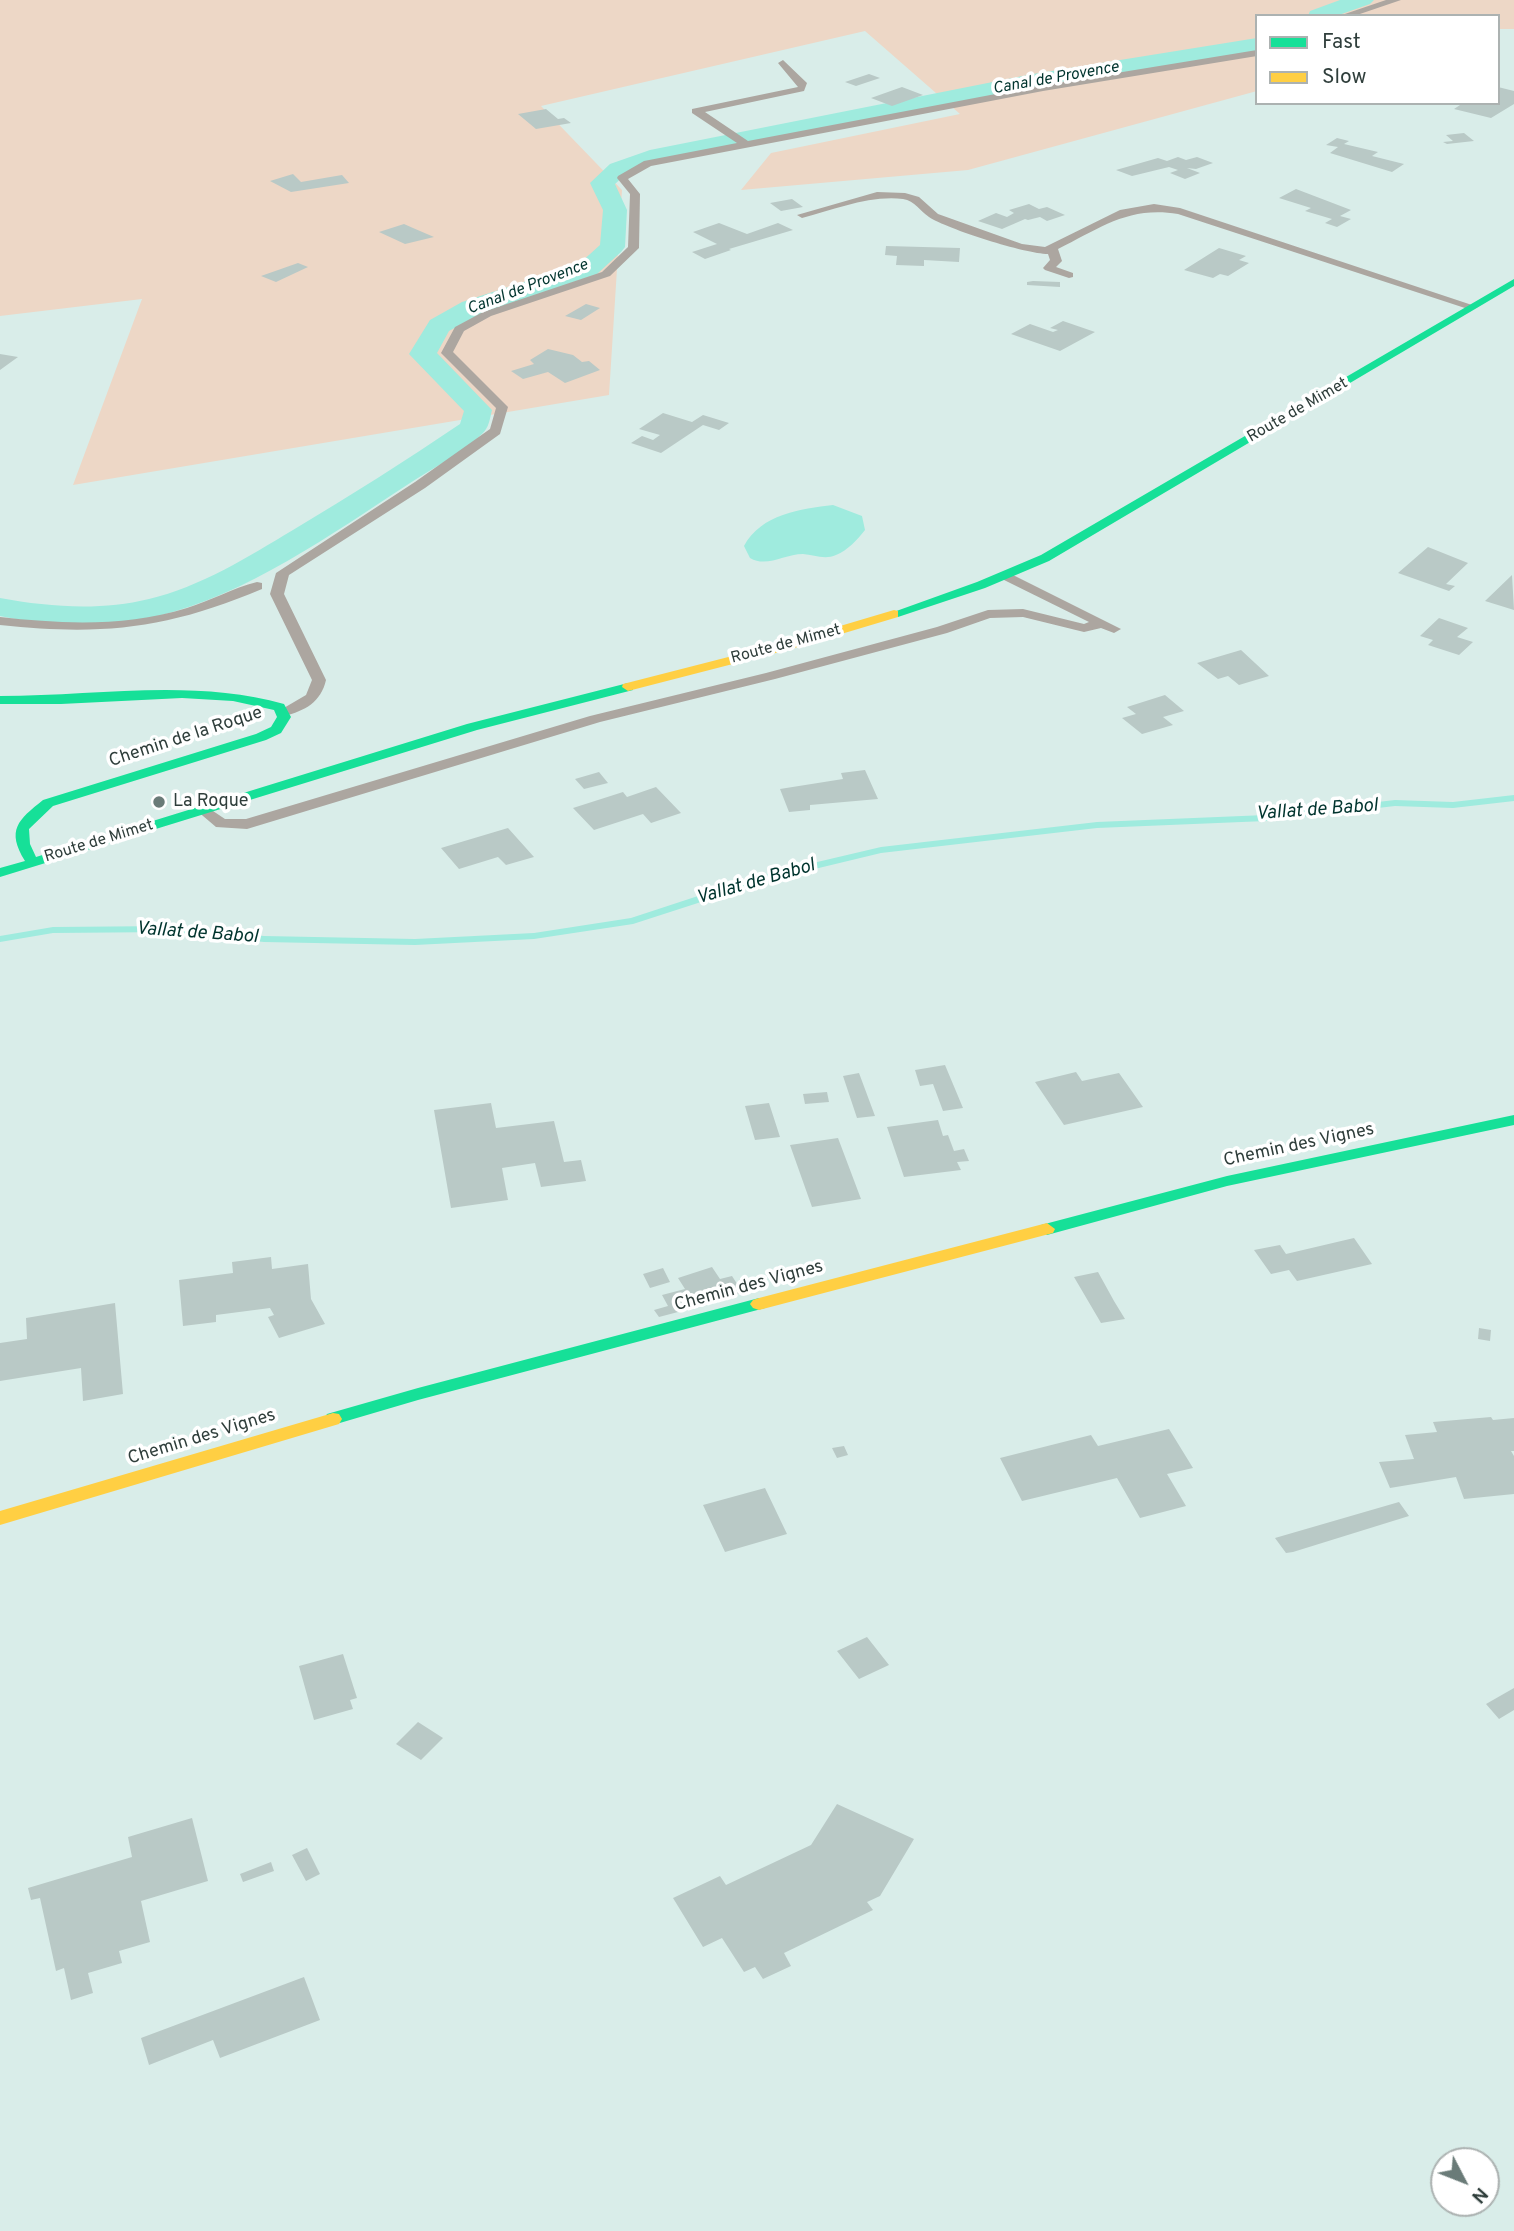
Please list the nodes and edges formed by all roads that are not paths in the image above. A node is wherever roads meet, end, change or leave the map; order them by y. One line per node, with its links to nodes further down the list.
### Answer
1 (1396, 0): 2 (lane)
2 (1350, 14)
3 (1255, 53): 5 (lane)
4 (783, 63): 5 (lane)
5 (747, 145): 15 (lane)
6 (802, 215): 7 (lane)
7 (1052, 249): 8 (lane); 10 (lane)
8 (1069, 275)
9 (1514, 282): 10 (main road, Route de Mimet)
10 (1472, 307): 11 (main road, Route de Mimet)
11 (1005, 575): 16 (main road, Route de Mimet); 16 (lane)
12 (257, 586): 13 (lane)
13 (0, 621)
14 (0, 699): 15 (main road, Chemin de la Roque)
15 (284, 712): 17 (main road, Chemin de la Roque)
16 (204, 810): 17 (main road, Route de Mimet)
17 (33, 863): 18 (main road, Route de Mimet)
18 (0, 873)
19 (1514, 1120): 20 (main road, Chemin des Vignes)
20 (0, 1518)

